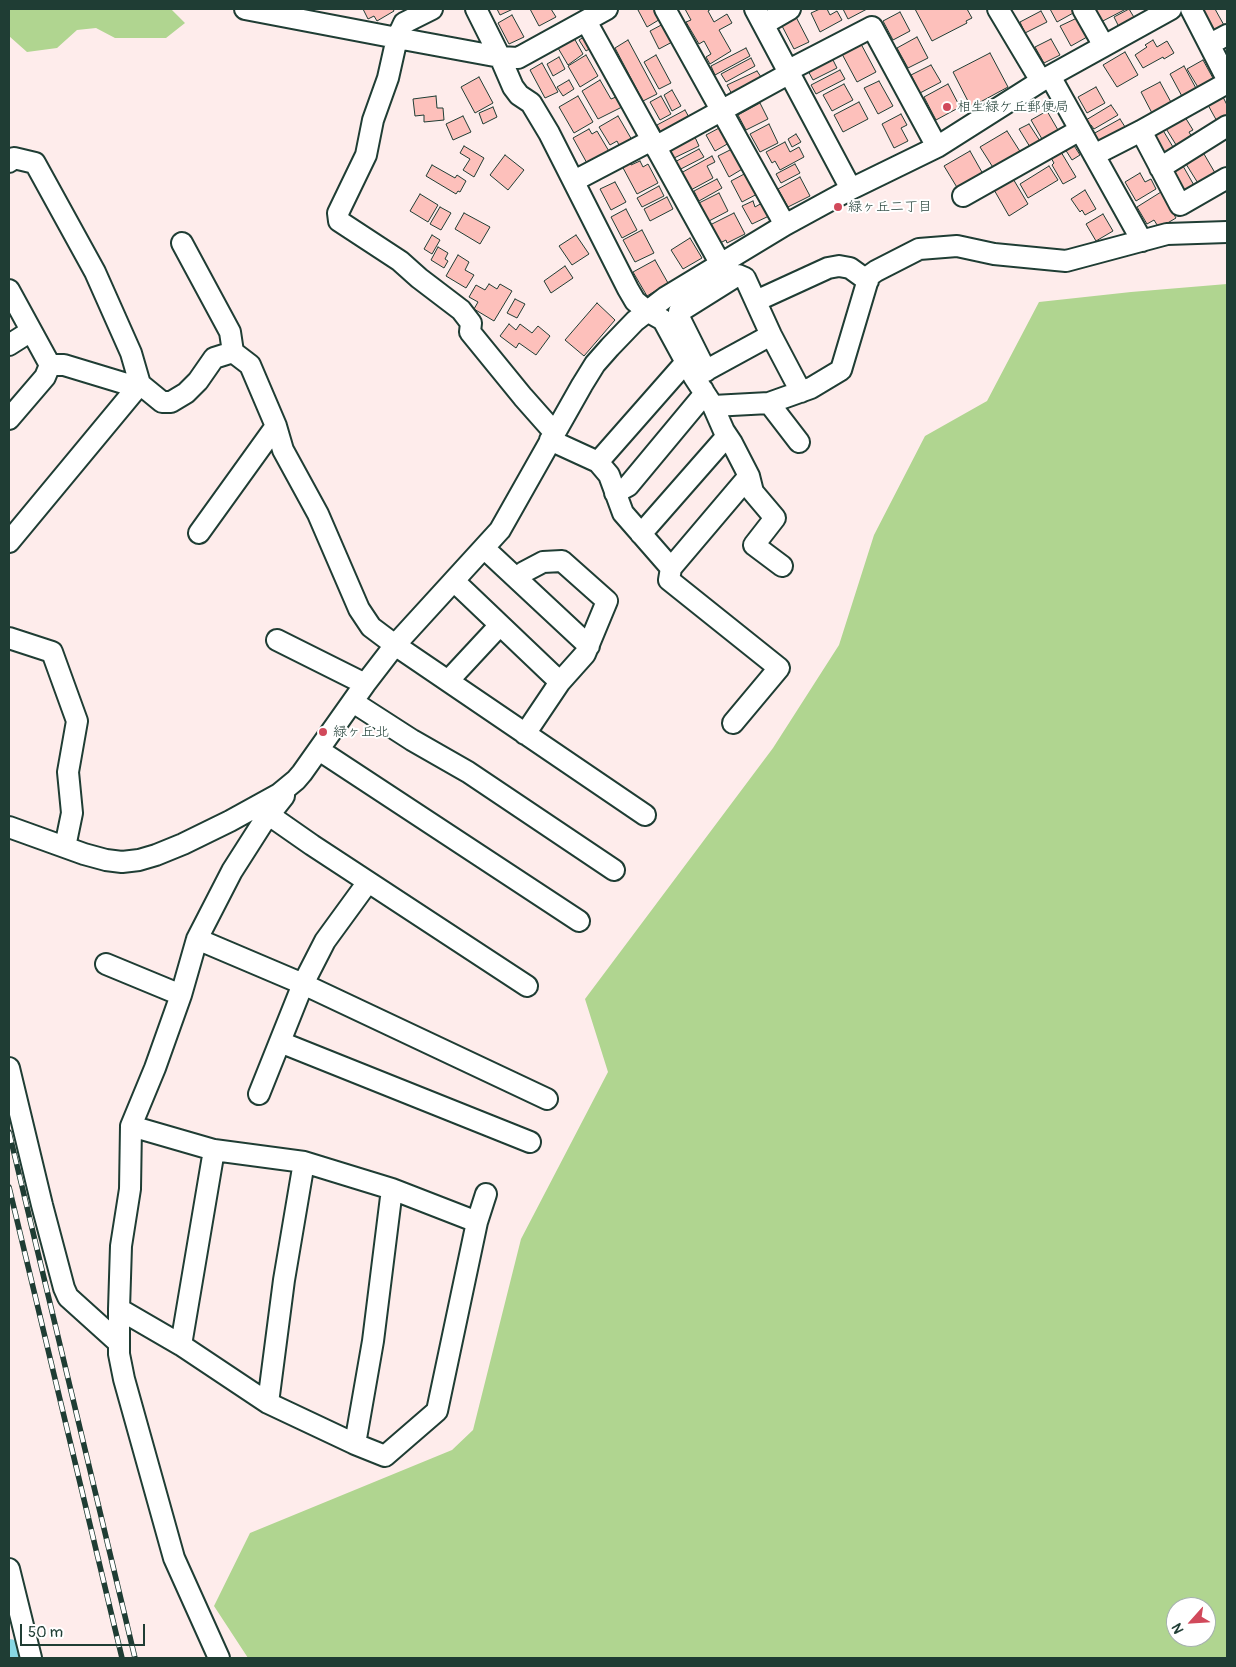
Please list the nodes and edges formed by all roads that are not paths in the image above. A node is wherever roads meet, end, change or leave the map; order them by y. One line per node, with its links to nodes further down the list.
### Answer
1 (432, 9): 14 (street)
2 (476, 9): 17 (street)
3 (607, 9): 13 (street)
4 (665, 9): 22 (street)
5 (790, 9): 12 (street)
6 (998, 9): 20 (street)
7 (1083, 9): 16 (street)
8 (1171, 9): 11 (street)
9 (1191, 9): 15 (street)
10 (256, 10): 14 (street)
11 (1145, 15): 16 (street)
12 (759, 16): 18 (street)
13 (586, 21): 17 (street); 26 (street)
14 (397, 38): 17 (street); 55 (street)
15 (1218, 40): 19 (street)
16 (1104, 46): 20 (street)
17 (500, 57): 32 (street)
18 (790, 72): 22 (street); 27 (street); 33 (street)
19 (1227, 78)
20 (1045, 79): 24 (street); 27 (street)
21 (1227, 83): 25 (street)
22 (722, 111): 26 (street); 35 (street)
23 (1227, 126): 30 (street)
24 (1080, 130): 28 (street); 34 (street)
25 (1141, 131): 28 (street); 30 (street)
26 (654, 144): 32 (street); 39 (street)
27 (937, 147): 33 (street)
28 (1094, 155): 37 (street)
29 (9, 162): 50 (street)
30 (1160, 168): 31 (street)
31 (1227, 178)
32 (574, 181): 43 (street)
33 (851, 189): 35 (street)
34 (963, 196)
35 (785, 225): 39 (street)
36 (1227, 232): 37 (street)
37 (1142, 241): 40 (street)
38 (182, 243): 47 (street)
39 (720, 263): 43 (street)
40 (868, 281): 42 (street); 51 (street)
41 (9, 290): 44 (street)
42 (756, 301): 45 (street); 49 (street)
43 (647, 311): 49 (street); 55 (street)
44 (32, 331): 46 (street); 48 (street)
45 (771, 334): 49 (street); 51 (street)
46 (9, 345)
47 (233, 352): 50 (street); 54 (street)
48 (50, 365): 50 (street); 53 (street)
49 (700, 381): 52 (street); 56 (street); 58 (street); 60 (street)
50 (140, 384): 63 (street)
51 (801, 392): 52 (street)
52 (769, 403): 57 (street)
53 (9, 419)
54 (276, 426): 61 (street); 72 (street)
55 (552, 436): 58 (street); 64 (street)
56 (727, 436): 59 (street); 62 (street)
57 (799, 442)
58 (598, 462): 60 (street)
59 (749, 476): 65 (street); 66 (street)
60 (616, 493): 62 (street)
61 (199, 533)
62 (641, 534): 66 (street)
63 (9, 542)
64 (485, 549): 67 (street); 68 (street)
65 (782, 566)
66 (671, 568): 78 (street)
67 (518, 578): 73 (street); 73 (street)
68 (454, 581): 69 (street); 72 (street)
69 (500, 625): 74 (street); 75 (street)
70 (9, 638): 84 (street)
71 (277, 640): 76 (street)
72 (395, 645): 74 (street); 76 (street)
73 (589, 646): 75 (street)
74 (448, 681): 79 (street)
75 (560, 682): 79 (street)
76 (365, 684): 77 (street)
77 (353, 702): 80 (street); 85 (street)
78 (733, 723)
79 (525, 734): 82 (street)
80 (319, 750): 81 (street); 87 (street)
81 (263, 811): 84 (street); 86 (street); 88 (street)
82 (645, 815)
83 (9, 827): 84 (street)
84 (65, 847)
85 (614, 870)
86 (368, 882): 90 (street); 91 (street)
87 (579, 921)
88 (196, 939): 90 (street); 92 (street)
89 (106, 964): 92 (street)
90 (304, 984): 93 (street); 96 (street)
91 (527, 986)
92 (182, 995): 97 (street)
93 (280, 1042): 95 (street); 98 (street)
94 (9, 1068): 105 (street)
95 (259, 1094)
96 (547, 1099)
97 (132, 1126): 99 (street); 104 (street)
98 (530, 1142)
99 (214, 1150): 100 (street); 106 (street)
100 (304, 1162): 101 (street); 107 (street)
101 (392, 1189): 103 (street); 108 (street)
102 (486, 1194): 103 (street)
103 (477, 1222): 108 (street)
104 (119, 1309): 105 (street); 106 (street)
105 (119, 1343): 111 (street)
106 (181, 1346): 107 (street)
107 (268, 1403): 108 (street)
108 (356, 1444)
109 (9, 1569): 110 (street)
110 (31, 1658)
111 (219, 1658)

